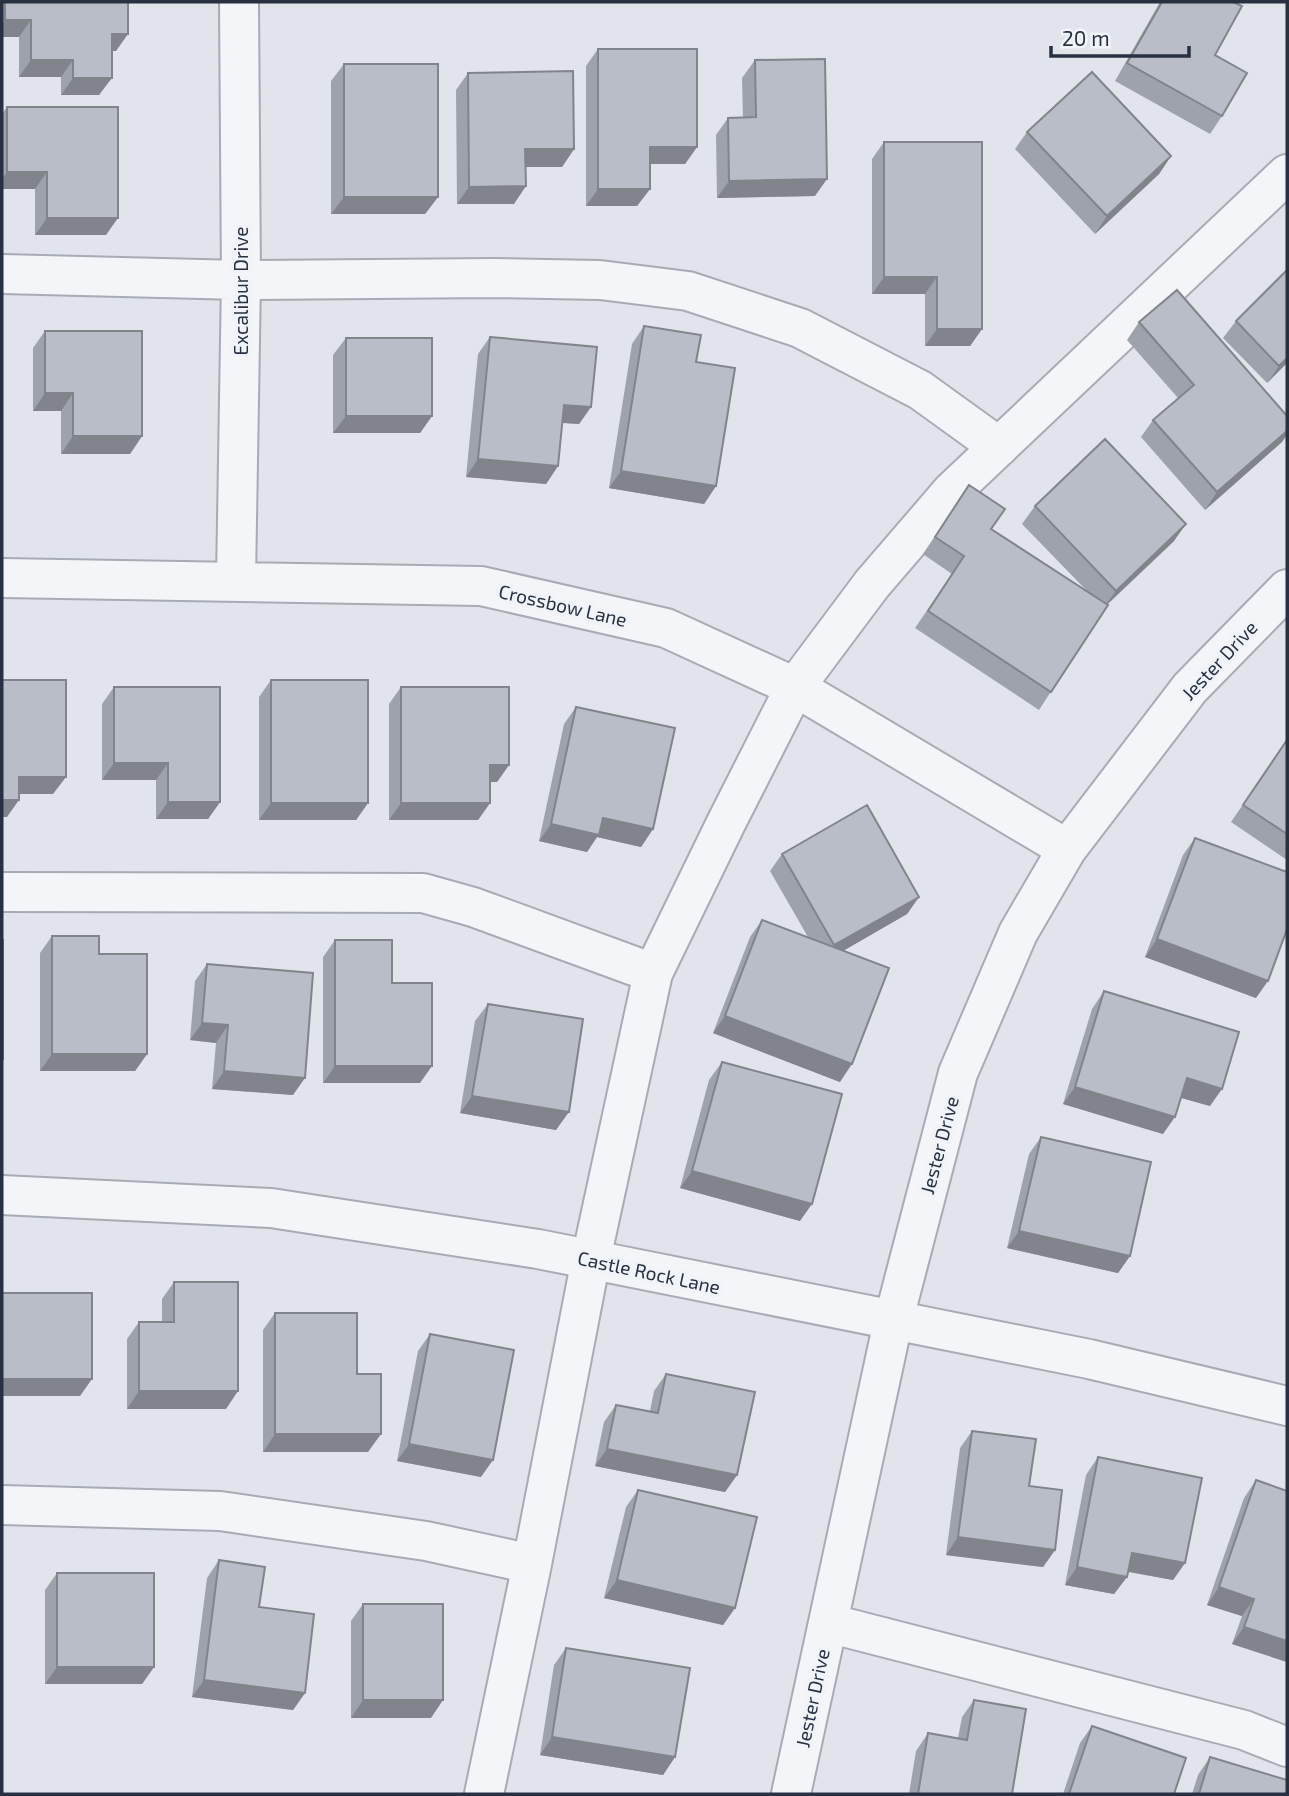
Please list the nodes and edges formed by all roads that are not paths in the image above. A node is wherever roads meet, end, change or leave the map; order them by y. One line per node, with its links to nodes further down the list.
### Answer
1 (239, 2): 4 (street, Excalibur Drive)
2 (1287, 174): 5 (street)
3 (2, 274): 4 (street)
4 (241, 280): 5 (street); 7 (street, Excalibur Drive)
5 (999, 447): 9 (street)
6 (2, 578): 7 (street, Crossbow Lane)
7 (236, 580): 9 (street, Crossbow Lane)
8 (1287, 589): 10 (street, Jester Drive)
9 (795, 687): 10 (street, Crossbow Lane); 12 (street)
10 (1067, 849): 15 (street, Jester Drive)
11 (2, 892): 12 (street)
12 (653, 973): 14 (street)
13 (2, 1195): 14 (street, Castle Rock Lane)
14 (591, 1259): 15 (street, Castle Rock Lane); 18 (street)
15 (893, 1322): 16 (street, Castle Rock Lane); 19 (street, Jester Drive)
16 (1287, 1406)
17 (2, 1505): 18 (street)
18 (532, 1564): 21 (street)
19 (828, 1623): 20 (street); 22 (street, Jester Drive)
20 (1287, 1747)
21 (484, 1794)
22 (791, 1794)

